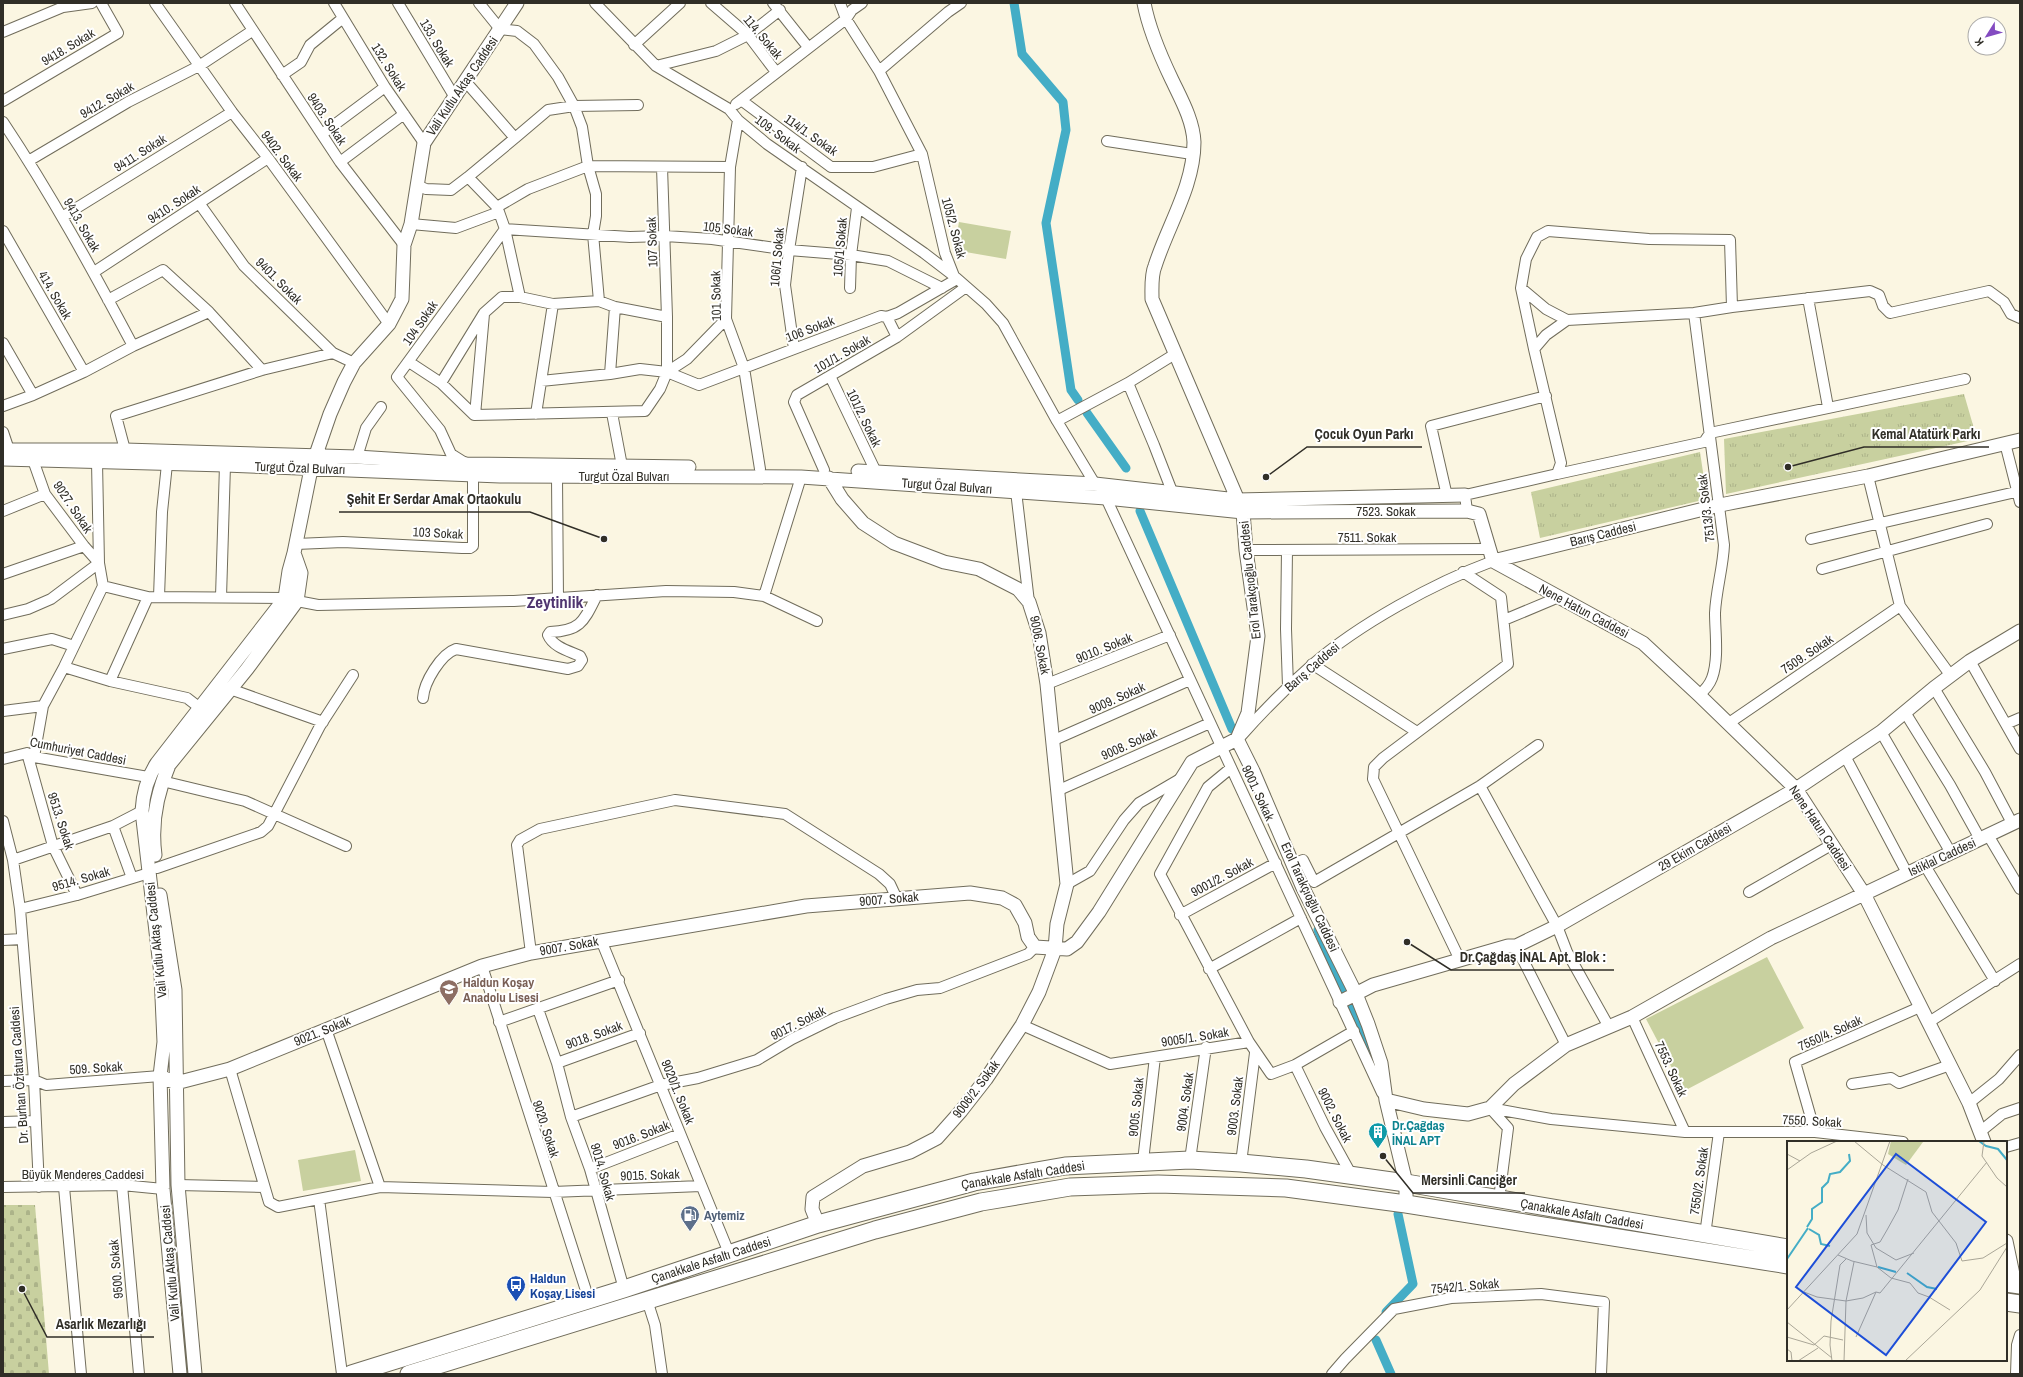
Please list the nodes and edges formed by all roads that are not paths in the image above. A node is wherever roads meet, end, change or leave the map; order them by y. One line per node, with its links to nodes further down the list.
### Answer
1 (92, 3): 16 (street)
2 (101, 3): 35 (street, 9418. Sokak)
3 (155, 3): 26 (street, 9402. Sokak)
4 (234, 3): 21 (street, 9403. Sokak)
5 (334, 3): 18 (street, 132. Sokak)
6 (398, 3): 33 (street, 133. Sokak)
7 (479, 3): 20 (street)
8 (517, 3): 20 (street, Vali Kutlu Aktaş Caddesi)
9 (595, 3): 24 (street, 109. Sokak)
10 (680, 3): 24 (street)
11 (711, 3): 23 (street, 114. Sokak)
12 (840, 3): 19 (street, 105/2. Sokak)
13 (862, 3): 19 (street)
14 (961, 3): 28 (street)
15 (1144, 3): 49 (street, Erol Tarakçıoğlu Caddesi)
16 (71, 5): 22 (street)
17 (777, 6): 23 (street); 25 (street)
18 (343, 18): 30 (street); 32 (street, 132. Sokak)
19 (846, 19): 25 (street); 28 (street, 105/2. Sokak)
20 (500, 29): 31 (street, Vali Kutlu Aktaş Caddesi); 37 (street)
21 (252, 31): 26 (street, 9412. Sokak); 30 (street, 9403. Sokak)
22 (3, 32)
23 (748, 35): 27 (street); 29 (street, 114. Sokak)
24 (634, 45): 27 (street, 109. Sokak)
25 (808, 47): 29 (street)
26 (199, 66): 39 (street, 9402. Sokak); 51 (street, 9412. Sokak)
27 (656, 66): 38 (street, 109. Sokak)
28 (879, 71): 48 (street, 105/2. Sokak)
29 (776, 72): 34 (street)
30 (282, 75): 44 (street, 9403. Sokak)
31 (466, 82): 33 (street, Vali Kutlu Aktaş Caddesi); 45 (street)
32 (385, 87): 40 (street, 132. Sokak); 44 (street)
33 (454, 96): 47 (street, Vali Kutlu Aktaş Caddesi)
34 (741, 100): 38 (street); 48 (street, 114/1. Sokak)
35 (3, 101)
36 (638, 105): 37 (street)
37 (574, 106): 45 (street); 53 (street)
38 (730, 109): 41 (street, 109. Sokak)
39 (232, 112): 50 (street, 9402. Sokak); 62 (street, 9411. Sokak)
40 (404, 114): 47 (street, 132. Sokak); 52 (street)
41 (738, 120): 55 (street, 101 Sokak); 56 (street, 109. Sokak)
42 (3, 122): 43 (street, 9413. Sokak)
43 (6, 134): 51 (street, 9413. Sokak)
44 (322, 134): 52 (street, 9403. Sokak)
45 (515, 138): 57 (street)
46 (1107, 141): 49 (street)
47 (424, 143): 58 (street, Vali Kutlu Aktaş Caddesi)
48 (922, 154): 73 (street, 105/2. Sokak)
49 (1192, 154): 100 (street, Erol Tarakçıoğlu Caddesi)
50 (268, 158): 59 (street, 9410. Sokak); 93 (street, 9402. Sokak)
51 (30, 160): 62 (street, 9413. Sokak)
52 (340, 162): 69 (street, 9403. Sokak)
53 (588, 166): 54 (street); 61 (street); 66 (street)
54 (662, 167): 55 (street); 67 (street, 107 Sokak)
55 (730, 167): 68 (street, 101 Sokak)
56 (802, 167): 60 (street, 109. Sokak); 70 (street, 106/1 Sokak)
57 (468, 177): 58 (street); 61 (street)
58 (416, 185): 63 (street, Vali Kutlu Aktaş Caddesi)
59 (199, 203): 72 (street, 9410. Sokak); 99 (street, 9401. Sokak)
60 (857, 208): 71 (street, 105/1 Sokak); 73 (street, 109. Sokak)
61 (498, 209): 63 (street); 64 (street)
62 (62, 217): 72 (street, 9413. Sokak)
63 (410, 224): 69 (street, Vali Kutlu Aktaş Caddesi)
64 (505, 229): 66 (street, 105 Sokak); 78 (street); 101 (street, 104 Sokak)
65 (3, 231): 105 (street, 414. Sokak)
66 (593, 234): 67 (street, 105 Sokak); 81 (street)
67 (665, 236): 68 (street, 105 Sokak); 88 (street, 107 Sokak)
68 (728, 241): 70 (street, 105 Sokak); 91 (street, 101 Sokak)
69 (404, 245): 93 (street, Vali Kutlu Aktaş Caddesi)
70 (789, 250): 71 (street, 105 Sokak); 97 (street, 106/1 Sokak)
71 (851, 255): 75 (street, 105/1 Sokak); 76 (street, 105 Sokak)
72 (94, 272): 80 (street, 9413. Sokak)
73 (955, 278): 74 (street, 105/2. Sokak); 76 (street, 106 Sokak)
74 (966, 287): 94 (street, 101/1. Sokak); 121 (street, 105/2. Sokak)
75 (850, 288)
76 (942, 288): 89 (street, 106 Sokak)
77 (1521, 288): 84 (street); 92 (street); 98 (street)
78 (520, 297): 82 (street); 87 (street)
79 (1808, 298): 84 (street); 90 (street); 117 (street)
80 (108, 300): 85 (street); 96 (street, 9413. Sokak)
81 (599, 301): 82 (street); 83 (street)
82 (553, 304): 110 (street)
83 (615, 307): 88 (street); 107 (street)
84 (1732, 307): 86 (street)
85 (209, 312): 96 (street); 104 (street)
86 (1694, 312): 92 (street); 123 (street, 7513/3. Sokak)
87 (484, 313): 111 (street); 120 (street)
88 (667, 317): 106 (street, 107 Sokak)
89 (887, 317): 94 (street); 97 (street, 106 Sokak)
90 (2020, 318)
91 (726, 319): 103 (street, 101 Sokak); 106 (street)
92 (1567, 320): 98 (street)
93 (388, 324): 102 (street, Vali Kutlu Aktaş Caddesi)
94 (897, 337): 108 (street, 101/1. Sokak)
95 (3, 343): 113 (street)
96 (133, 346): 105 (street)
97 (794, 349): 103 (street, 106 Sokak)
98 (1534, 349): 114 (street)
99 (333, 353): 102 (street, 9401. Sokak); 104 (street)
100 (1175, 354): 112 (street); 153 (street, Erol Tarakçıoğlu Caddesi)
101 (409, 362): 111 (street); 135 (street, 104 Sokak)
102 (354, 363): 131 (street, Vali Kutlu Aktaş Caddesi)
103 (744, 368): 106 (street, 106 Sokak); 134 (street, 101 Sokak)
104 (262, 370): 126 (street)
105 (84, 372): 113 (street)
106 (668, 372): 107 (street, 106 Sokak); 118 (street)
107 (610, 374): 110 (street, 106 Sokak)
108 (830, 376): 137 (street, 101/2. Sokak); 138 (street, 101/1. Sokak)
109 (1965, 379): 117 (street)
110 (541, 381): 119 (street)
111 (441, 383): 120 (street)
112 (1128, 383): 121 (street); 147 (street)
113 (33, 396): 115 (street)
114 (1546, 396): 139 (street); 149 (street)
115 (3, 406)
116 (381, 407): 128 (street)
117 (1828, 407): 123 (street)
118 (612, 413): 119 (street); 136 (street)
119 (536, 414): 120 (street)
120 (475, 415)
121 (1057, 420): 143 (street, 105/2. Sokak)
122 (3, 432): 127 (street)
123 (1710, 433): 139 (street); 152 (street, 7513/3. Sokak)
124 (2020, 440): 125 (street, Barış Caddesi)
125 (2005, 443): 140 (street, Barış Caddesi); 145 (street)
126 (125, 450): 127 (street, Turgut Özal Bulvarı); 131 (street, Turgut Özal Bulvarı)
127 (5, 453): 129 (street, Turgut Özal Bulvarı)
128 (356, 457): 131 (street, Turgut Özal Bulvarı); 135 (street, Turgut Özal Bulvarı)
129 (33, 460): 130 (street, Turgut Özal Bulvarı); 146 (street, 9027. Sokak)
130 (97, 462): 132 (street, Turgut Özal Bulvarı); 166 (street)
131 (313, 463): 133 (street, Turgut Özal Bulvarı); 135 (street, Turgut Özal Bulvarı); 160 (street, Vali Kutlu Aktaş Caddesi)
132 (167, 464): 133 (street, Turgut Özal Bulvarı); 173 (street)
133 (225, 465): 175 (street)
134 (760, 469): 136 (street, Turgut Özal Bulvarı); 138 (street, Turgut Özal Bulvarı)
135 (470, 470): 136 (street, Turgut Özal Bulvarı); 141 (street, Turgut Özal Bulvarı); 160 (street, 103 Sokak)
136 (624, 471): 141 (street, Turgut Özal Bulvarı); 142 (street, Turgut Özal Bulvarı)
137 (876, 472): 138 (street, Turgut Özal Bulvarı); 143 (street, Turgut Özal Bulvarı)
138 (827, 474): 142 (street, Turgut Özal Bulvarı); 144 (street, Turgut Özal Bulvarı); 178 (street, 9006. Sokak)
139 (1557, 474): 148 (street)
140 (1868, 476): 152 (street, Barış Caddesi); 156 (street)
141 (557, 477): 176 (street)
142 (800, 477): 172 (street)
143 (1095, 484): 147 (street, Turgut Özal Bulvarı); 150 (street)
144 (1016, 491): 150 (street, Turgut Özal Bulvarı); 178 (street)
145 (2019, 491): 151 (street); 156 (street)
146 (45, 494): 154 (street); 159 (street, 9027. Sokak)
147 (1172, 494): 153 (street, Turgut Özal Bulvarı)
148 (1465, 495): 149 (street); 155 (street)
149 (1447, 496): 153 (street)
150 (1106, 498): 153 (street, Turgut Özal Bulvarı); 184 (street, 9001. Sokak)
151 (2020, 502)
152 (1720, 505): 165 (street, Barış Caddesi); 198 (street, 7513/3. Sokak)
153 (1240, 506): 155 (street, 7523. Sokak); 162 (street, Erol Tarakçıoğlu Caddesi)
154 (3, 511)
155 (1467, 511): 161 (street)
156 (1880, 524): 158 (street); 164 (street)
157 (1987, 524): 164 (street)
158 (1811, 540)
159 (84, 546): 166 (street, 9027. Sokak); 169 (street)
160 (295, 549): 177 (street, Vali Kutlu Aktaş Caddesi)
161 (1488, 549): 163 (street, 7511. Sokak); 165 (street)
162 (1246, 550): 163 (street, 7511. Sokak); 211 (street, Erol Tarakçıoğlu Caddesi)
163 (1287, 550): 195 (street)
164 (1887, 551): 167 (street); 179 (street)
165 (1493, 562): 168 (street, Barış Caddesi); 174 (street, Nene Hatun Caddesi)
166 (99, 563): 170 (street); 180 (street)
167 (1822, 570)
168 (1463, 572): 182 (street); 188 (street, Barış Caddesi)
169 (3, 574)
170 (103, 586): 173 (street); 185 (street)
171 (597, 595): 172 (street); 176 (street); 199 (street)
172 (764, 596): 181 (street)
173 (153, 597): 175 (street); 193 (street)
174 (1559, 597): 182 (street); 198 (street, Nene Hatun Caddesi)
175 (221, 598): 177 (street)
176 (558, 598): 177 (street)
177 (291, 600): 197 (street, Vali Kutlu Aktaş Caddesi); 201 (street, Vali Kutlu Aktaş Caddesi)
178 (1029, 602): 194 (street, 9006. Sokak)
179 (1900, 606): 191 (street); 207 (street, 7509. Sokak)
180 (3, 615)
181 (817, 620)
182 (1504, 620): 209 (street)
183 (2020, 631): 187 (street, 29 Ekim Caddesi)
184 (1170, 635): 192 (street, 9001. Sokak); 194 (street, 9010. Sokak)
185 (74, 646): 186 (street); 189 (street)
186 (3, 649)
187 (1970, 661): 191 (street, 29 Ekim Caddesi); 208 (street)
188 (1312, 664): 195 (street, Barış Caddesi); 209 (street)
189 (64, 667): 193 (street); 200 (street)
190 (353, 675): 205 (street, 9514. Sokak)
191 (1951, 676): 196 (street, 29 Ekim Caddesi)
192 (1190, 680): 206 (street, 9001. Sokak); 212 (street, 9009. Sokak)
193 (110, 681): 201 (street)
194 (1048, 684): 212 (street, 9006. Sokak)
195 (1288, 686): 211 (street, Barış Caddesi)
196 (1934, 688): 203 (street, 29 Ekim Caddesi); 229 (street)
197 (230, 689): 205 (street); 222 (street, Vali Kutlu Aktaş Caddesi)
198 (1699, 695): 207 (street, Nene Hatun Caddesi)
199 (423, 698)
200 (43, 706): 202 (street); 216 (street)
201 (200, 708): 220 (street, Vali Kutlu Aktaş Caddesi)
202 (3, 711)
203 (1906, 714): 210 (street, 29 Ekim Caddesi); 232 (street)
204 (2020, 718): 208 (street)
205 (323, 722): 227 (street, 9514. Sokak)
206 (1210, 723): 214 (street, 9001. Sokak); 225 (street, 9008. Sokak)
207 (1729, 723): 224 (street, Nene Hatun Caddesi)
208 (2006, 724): 215 (street)
209 (1417, 732): 231 (street)
210 (1881, 732): 217 (street, 29 Ekim Caddesi); 236 (street)
211 (1237, 739): 214 (street); 239 (street, Erol Tarakçıoğlu Caddesi)
212 (1054, 740): 225 (street, 9006. Sokak)
213 (1538, 744): 223 (street)
214 (1221, 746): 219 (street, 9001. Sokak); 221 (street)
215 (2020, 749)
216 (30, 755): 218 (street, Cumhuriyet Caddesi); 220 (street, Cumhuriyet Caddesi); 234 (street, 9513. Sokak)
217 (1845, 756): 224 (street, 29 Ekim Caddesi); 242 (street)
218 (3, 759)
219 (1231, 768): 238 (street, 9001. Sokak); 251 (street)
220 (148, 778): 222 (street); 226 (street, Vali Kutlu Aktaş Caddesi)
221 (1180, 779): 244 (street); 259 (street)
222 (162, 781): 227 (street); 241 (street, Vali Kutlu Aktaş Caddesi)
223 (1480, 786): 231 (street); 253 (street)
224 (1796, 789): 233 (street, Nene Hatun Caddesi); 253 (street, 29 Ekim Caddesi)
225 (1059, 790): 244 (street, 9006. Sokak)
226 (142, 811): 230 (street); 241 (street, Vali Kutlu Aktaş Caddesi)
227 (274, 814): 235 (street); 241 (street, 9514. Sokak)
228 (3, 821): 237 (street, Dr. Burhan Özfatura Caddesi)
229 (2016, 822): 232 (street, Istiklal Caddesi)
230 (113, 826): 234 (street); 243 (street)
231 (1399, 833): 239 (street); 261 (street)
232 (1984, 837): 236 (street, Istiklal Caddesi); 245 (street)
233 (1832, 844): 246 (street); 247 (street, Nene Hatun Caddesi)
234 (53, 846): 237 (street); 248 (street, 9513. Sokak)
235 (346, 846)
236 (1952, 853): 240 (street, Istiklal Caddesi)
237 (13, 860): 250 (street, Dr. Burhan Özfatura Caddesi)
238 (1276, 863): 251 (street, 9001/2. Sokak); 252 (street, 9001. Sokak)
239 (1293, 864): 267 (street, Erol Tarakçıoğlu Caddesi)
240 (1924, 864): 242 (street, Istiklal Caddesi); 266 (street)
241 (153, 871): 243 (street, 9514. Sokak); 289 (street, Vali Kutlu Aktaş Caddesi); 292 (street, Vali Kutlu Aktaş Caddesi)
242 (1907, 873): 247 (street, Istiklal Caddesi)
243 (132, 878): 248 (street, 9514. Sokak)
244 (1067, 884): 259 (street, 9006/2. Sokak)
245 (2020, 888)
246 (1749, 892)
247 (1864, 894): 269 (street, Nene Hatun Caddesi); 271 (street, Istiklal Caddesi)
248 (77, 895): 250 (street, 9514. Sokak)
249 (897, 899): 256 (street, 9007. Sokak); 258 (street, 9007. Sokak); 260 (street)
250 (20, 910): 254 (street, Dr. Burhan Özfatura Caddesi)
251 (1180, 914): 264 (street)
252 (1302, 918): 264 (street); 268 (street, 9001. Sokak)
253 (1557, 926): 257 (street, 29 Ekim Caddesi); 275 (street)
254 (22, 939): 255 (street); 290 (street, Dr. Burhan Özfatura Caddesi)
255 (3, 940)
256 (601, 940): 260 (street, 9007. Sokak); 265 (street, 9020/1. Sokak)
257 (1516, 946): 261 (street, 29 Ekim Caddesi); 280 (street)
258 (1035, 947): 259 (street); 294 (street, 9017. Sokak)
259 (1055, 949): 274 (street, 9006/2. Sokak)
260 (531, 953): 263 (street, 9007. Sokak)
261 (1460, 960): 267 (street, 29 Ekim Caddesi)
262 (2020, 964): 266 (street)
263 (482, 966): 272 (street, 9020. Sokak); 276 (street, 9021. Sokak)
264 (1209, 969): 279 (street)
265 (618, 980): 270 (street); 278 (street, 9020/1. Sokak)
266 (1996, 981): 273 (street)
267 (1356, 994): 268 (street, 29 Ekim Caddesi); 295 (street, Erol Tarakçıoğlu Caddesi)
268 (1340, 1002): 277 (street, 9001. Sokak)
269 (1920, 1008): 273 (street, Nene Hatun Caddesi); 304 (street, 7550/4. Sokak)
270 (538, 1009): 272 (street); 285 (street, 9014. Sokak)
271 (1632, 1017): 275 (street, Istiklal Caddesi); 302 (street, 7553. Sokak)
272 (499, 1022): 326 (street, 9020. Sokak)
273 (1929, 1022): 287 (street, Nene Hatun Caddesi)
274 (1022, 1025): 284 (street, 9005/1. Sokak); 330 (street, 9006/2. Sokak)
275 (1609, 1027): 280 (street, Istiklal Caddesi)
276 (326, 1029): 288 (street, 9021. Sokak); 323 (street)
277 (1354, 1031): 286 (street, 9005/1. Sokak); 295 (street, 9001. Sokak)
278 (640, 1033): 285 (street, 9018. Sokak); 294 (street, 9020/1. Sokak)
279 (1249, 1042): 281 (street, 9005/1. Sokak); 282 (street, 9005/1. Sokak)
280 (1566, 1045): 297 (street, Istiklal Caddesi)
281 (1206, 1047): 284 (street, 9005/1. Sokak); 310 (street, 9004. Sokak)
282 (1255, 1053): 286 (street, 9005/1. Sokak); 312 (street, 9003. Sokak)
283 (2020, 1055): 296 (street)
284 (1155, 1056): 311 (street, 9005. Sokak)
285 (557, 1063): 299 (street, 9014. Sokak)
286 (1295, 1065): 314 (street, 9002. Sokak)
287 (1950, 1065): 293 (street); 296 (street, Nene Hatun Caddesi)
288 (230, 1069): 292 (street, 9021. Sokak); 322 (street, 9015. Sokak)
289 (160, 1076): 290 (street, 509. Sokak); 292 (street); 324 (street, Vali Kutlu Aktaş Caddesi)
290 (34, 1080): 291 (street, 509. Sokak); 300 (street, Dr. Burhan Özfatura Caddesi)
291 (3, 1081)
292 (176, 1083): 317 (street, Vali Kutlu Aktaş Caddesi)
293 (1852, 1084)
294 (661, 1085): 299 (street, 9017. Sokak); 305 (street, 9020/1. Sokak)
295 (1386, 1100): 297 (street); 315 (street, Erol Tarakçıoğlu Caddesi)
296 (1969, 1103): 306 (street, Nene Hatun Caddesi)
297 (1490, 1108): 302 (street, 7550. Sokak); 328 (street)
298 (2020, 1108): 306 (street)
299 (572, 1117): 313 (street, 9014. Sokak)
300 (36, 1121): 301 (street); 318 (street, Dr. Burhan Özfatura Caddesi)
301 (3, 1122)
302 (1685, 1132): 303 (street, 7550. Sokak)
303 (1719, 1132): 304 (street, 7550. Sokak); 331 (street, 7550/2. Sokak)
304 (1815, 1132): 307 (street, 7550. Sokak)
305 (680, 1134): 313 (street, 9016. Sokak); 319 (street, 9020/1. Sokak)
306 (1982, 1136)
307 (1894, 1141)
308 (2020, 1143): 309 (street)
309 (2007, 1147)
310 (1190, 1160): 311 (highway, Çanakkale Asfaltı Caddesi); 312 (highway, Çanakkale Asfaltı Caddesi)
311 (1143, 1161): 330 (highway, Çanakkale Asfaltı Caddesi)
312 (1241, 1163): 314 (highway, Çanakkale Asfaltı Caddesi)
313 (590, 1169): 325 (street, 9014. Sokak)
314 (1352, 1176): 315 (highway, Çanakkale Asfaltı Caddesi)
315 (1406, 1183): 328 (highway, Çanakkale Asfaltı Caddesi); 329 (street, Erol Tarakçıoğlu Caddesi)
316 (122, 1185): 321 (street, Büyük Menderes Caddesi); 324 (street, Büyük Menderes Caddesi); 345 (street, 9500. Sokak)
317 (178, 1185): 322 (street); 347 (street, Vali Kutlu Aktaş Caddesi)
318 (38, 1186): 320 (street, Büyük Menderes Caddesi); 321 (street, Büyük Menderes Caddesi)
319 (701, 1186): 325 (street, 9015. Sokak); 334 (street, 9020/1. Sokak)
320 (3, 1187)
321 (64, 1187): 344 (street)
322 (264, 1187): 327 (street, 9015. Sokak)
323 (380, 1187): 326 (street, 9015. Sokak); 327 (street, 9015. Sokak)
324 (163, 1189): 346 (street, Vali Kutlu Aktaş Caddesi)
325 (594, 1190): 326 (street, 9015. Sokak); 337 (street, 9014. Sokak)
326 (553, 1192): 338 (street, 9020. Sokak)
327 (319, 1199): 348 (street)
328 (1499, 1199): 331 (highway, Çanakkale Asfaltı Caddesi)
329 (1406, 1204): 335 (highway, Çanakkale Asfaltı Caddesi); 339 (highway, Çanakkale Asfaltı Caddesi)
330 (818, 1224): 334 (highway, Çanakkale Asfaltı Caddesi)
331 (1705, 1235): 333 (highway, Çanakkale Asfaltı Caddesi)
332 (2007, 1246): 336 (street)
333 (1787, 1248)
334 (729, 1253): 337 (highway, Çanakkale Asfaltı Caddesi)
335 (1787, 1265)
336 (2014, 1284)
337 (624, 1289): 338 (highway, Çanakkale Asfaltı Caddesi)
338 (589, 1300): 349 (highway, Çanakkale Asfaltı Caddesi)
339 (647, 1300): 343 (highway, Çanakkale Asfaltı Caddesi); 351 (street)
340 (2007, 1302): 341 (highway)
341 (2020, 1304)
342 (2020, 1335): 354 (street)
343 (448, 1368): 350 (highway, Çanakkale Asfaltı Caddesi)
344 (81, 1374)
345 (139, 1374)
346 (180, 1374)
347 (195, 1374)
348 (342, 1374)
349 (351, 1374)
350 (409, 1374)
351 (662, 1374)
352 (1332, 1374): 353 (street, 7542/1. Sokak)
353 (1601, 1374)
354 (2016, 1374)

